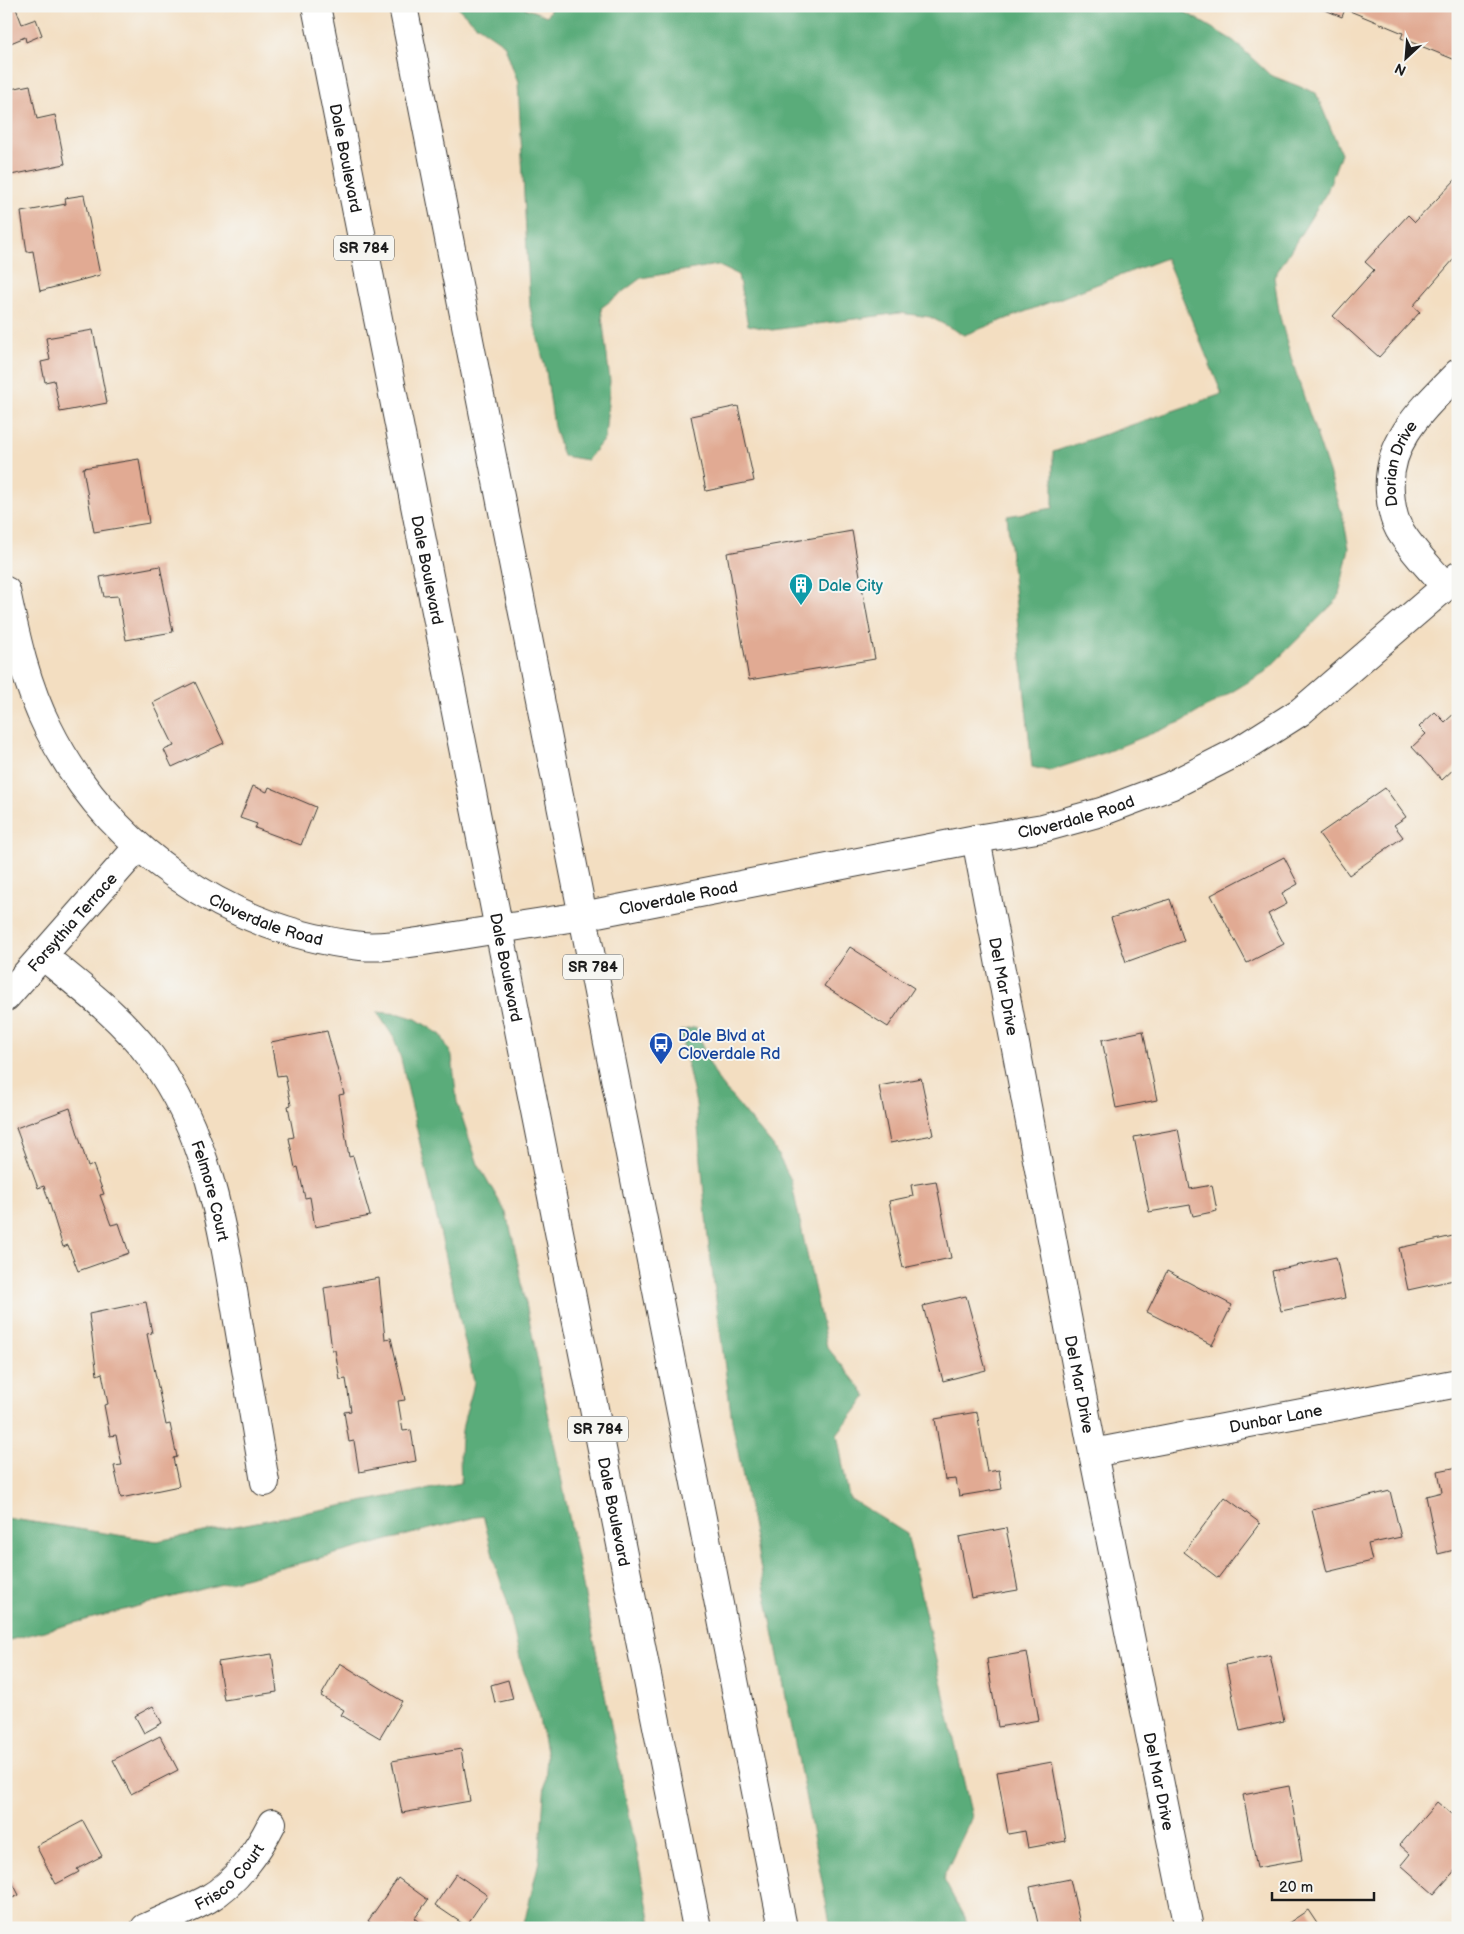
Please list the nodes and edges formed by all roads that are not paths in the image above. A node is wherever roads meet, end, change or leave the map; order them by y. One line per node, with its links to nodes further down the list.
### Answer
1 (316, 6): 9 (street, Dale Boulevard / SR 784)
2 (403, 6): 8 (street, SR 784)
3 (1458, 373): 4 (street, Dorian Drive)
4 (1452, 581): 6 (street, Cloverdale Road)
5 (6, 591): 7 (street, Cloverdale Road)
6 (976, 839): 8 (street, Cloverdale Road); 13 (street, Del Mar Drive)
7 (138, 847): 9 (street, Cloverdale Road); 10 (street, Forsythia Terrace)
8 (582, 916): 9 (street, Cloverdale Road); 18 (street, SR 784)
9 (499, 930): 17 (street, Dale Boulevard / SR 784)
10 (43, 956): 11 (street, Forsythia Terrace); 14 (street, Felmore Court)
11 (6, 998)
12 (1458, 1383): 13 (street, Dunbar Lane)
13 (1093, 1453): 19 (street, Del Mar Drive)
14 (265, 1482)
15 (272, 1823): 16 (street, Frisco Court)
16 (144, 1928)
17 (697, 1928)
18 (783, 1928)
19 (1189, 1928)

